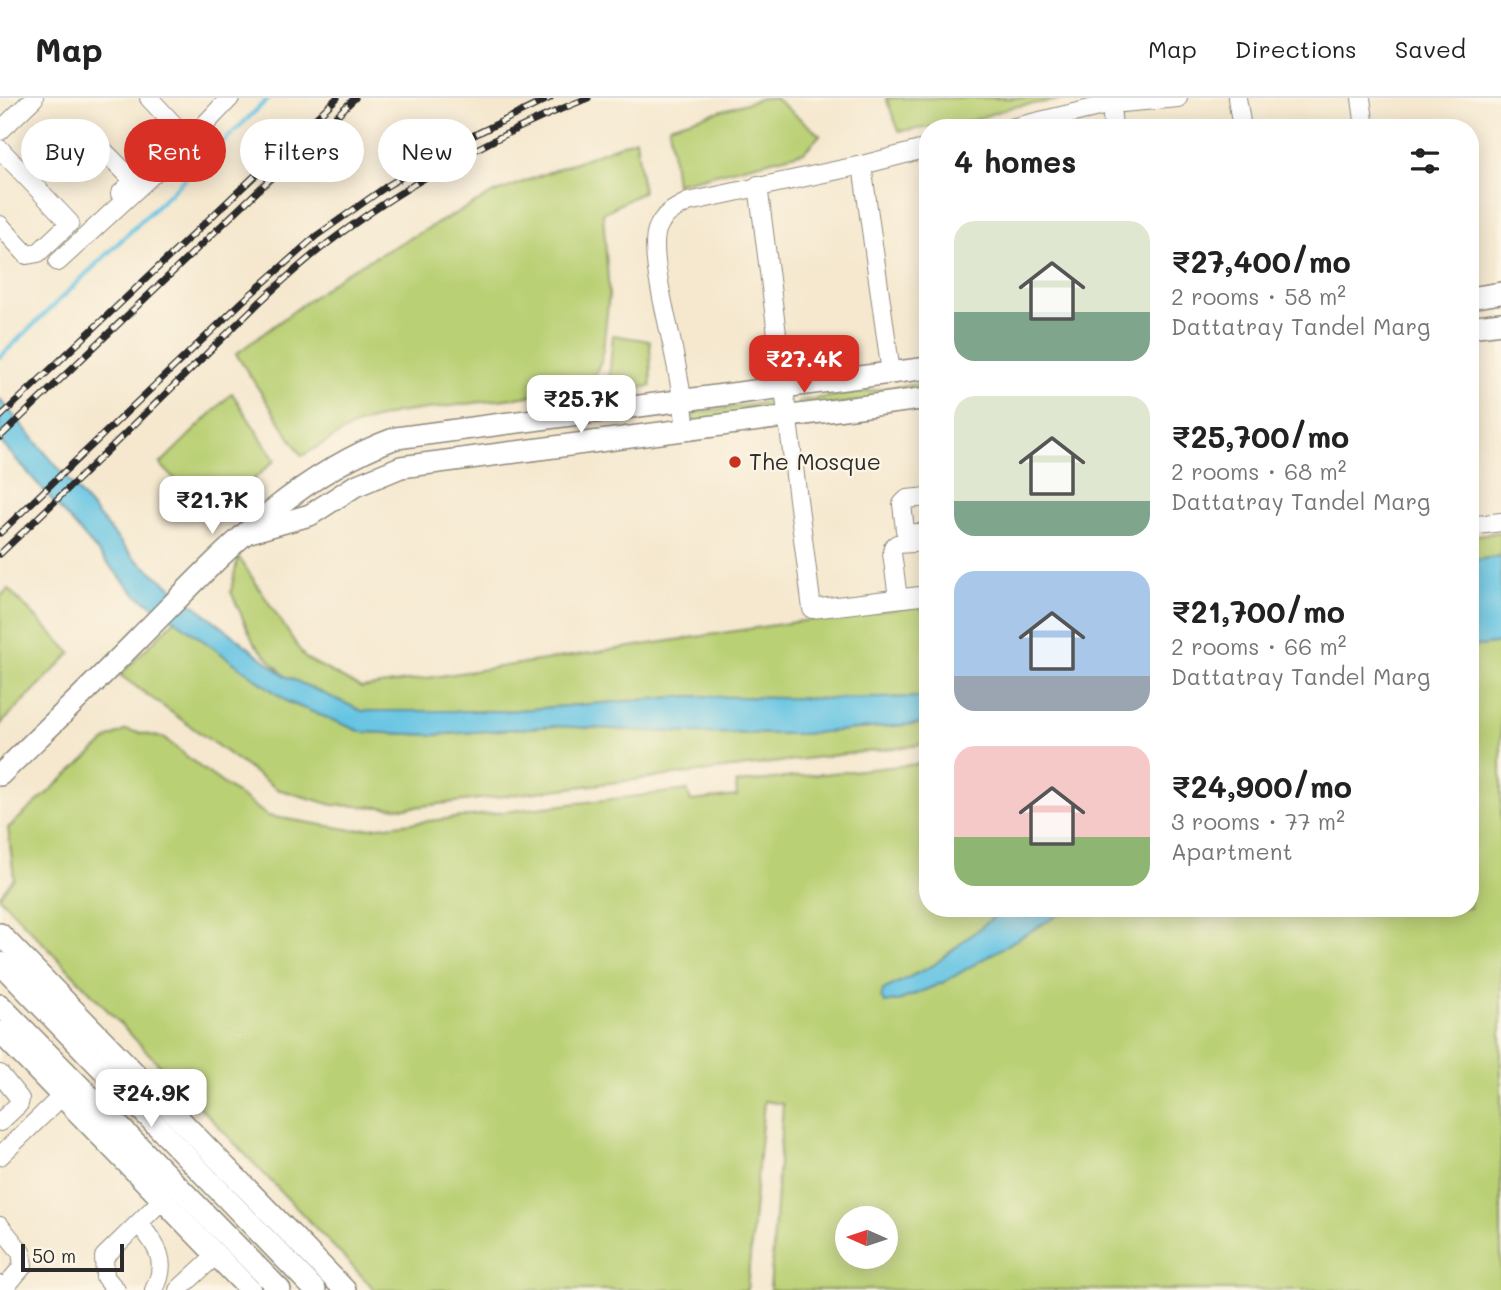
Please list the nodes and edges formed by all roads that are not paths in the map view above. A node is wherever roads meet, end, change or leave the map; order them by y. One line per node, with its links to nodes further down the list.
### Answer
1 (34, 98): 14 (street)
2 (149, 98): 8 (street)
3 (230, 98): 9 (street)
4 (1178, 98): 7 (street)
5 (1237, 98): 12 (street)
6 (1361, 98): 13 (street)
7 (1111, 104): 10 (street); 11 (street)
8 (169, 119)
9 (210, 119)
10 (1048, 119)
11 (1112, 119)
12 (1240, 119)
13 (1364, 119)
14 (0, 131)
15 (919, 150): 18 (street)
16 (110, 157): 22 (street)
17 (4, 159): 23 (street)
18 (862, 165): 20 (street); 30 (street)
19 (140, 182): 22 (street)
20 (758, 185): 31 (street); 33 (street)
21 (51, 186): 22 (street)
22 (106, 210): 24 (street)
23 (0, 225)
24 (58, 262)
25 (1501, 293): 26 (main road)
26 (1479, 297)
27 (1501, 325): 28 (main road)
28 (1479, 326)
29 (919, 369): 30 (main road)
30 (891, 373): 31 (main road)
31 (784, 387): 33 (main road); 34 (street)
32 (919, 399): 34 (main road)
33 (683, 401): 35 (street); 39 (main road)
34 (788, 416): 35 (main road); 43 (street)
35 (686, 430): 39 (main road)
36 (919, 498): 40 (street)
37 (1501, 522): 38 (street)
38 (1479, 525)
39 (245, 533): 44 (main road)
40 (919, 533)
41 (919, 542): 43 (street)
42 (919, 595): 43 (street)
43 (898, 598)
44 (0, 775)
45 (0, 934): 64 (main road)
46 (0, 963): 63 (main road)
47 (0, 1004): 58 (main road)
48 (2, 1037): 50 (main road)
49 (0, 1074): 51 (street)
50 (62, 1096): 52 (street); 53 (main road)
51 (0, 1122)
52 (1, 1151)
53 (162, 1200): 54 (street); 56 (main road)
54 (139, 1224): 59 (street); 60 (street)
55 (0, 1226): 57 (street)
56 (216, 1255): 61 (street); 62 (main road)
57 (0, 1285)
58 (277, 1286)
59 (116, 1290)
60 (154, 1290)
61 (178, 1290)
62 (250, 1290)
63 (315, 1290)
64 (345, 1290)

